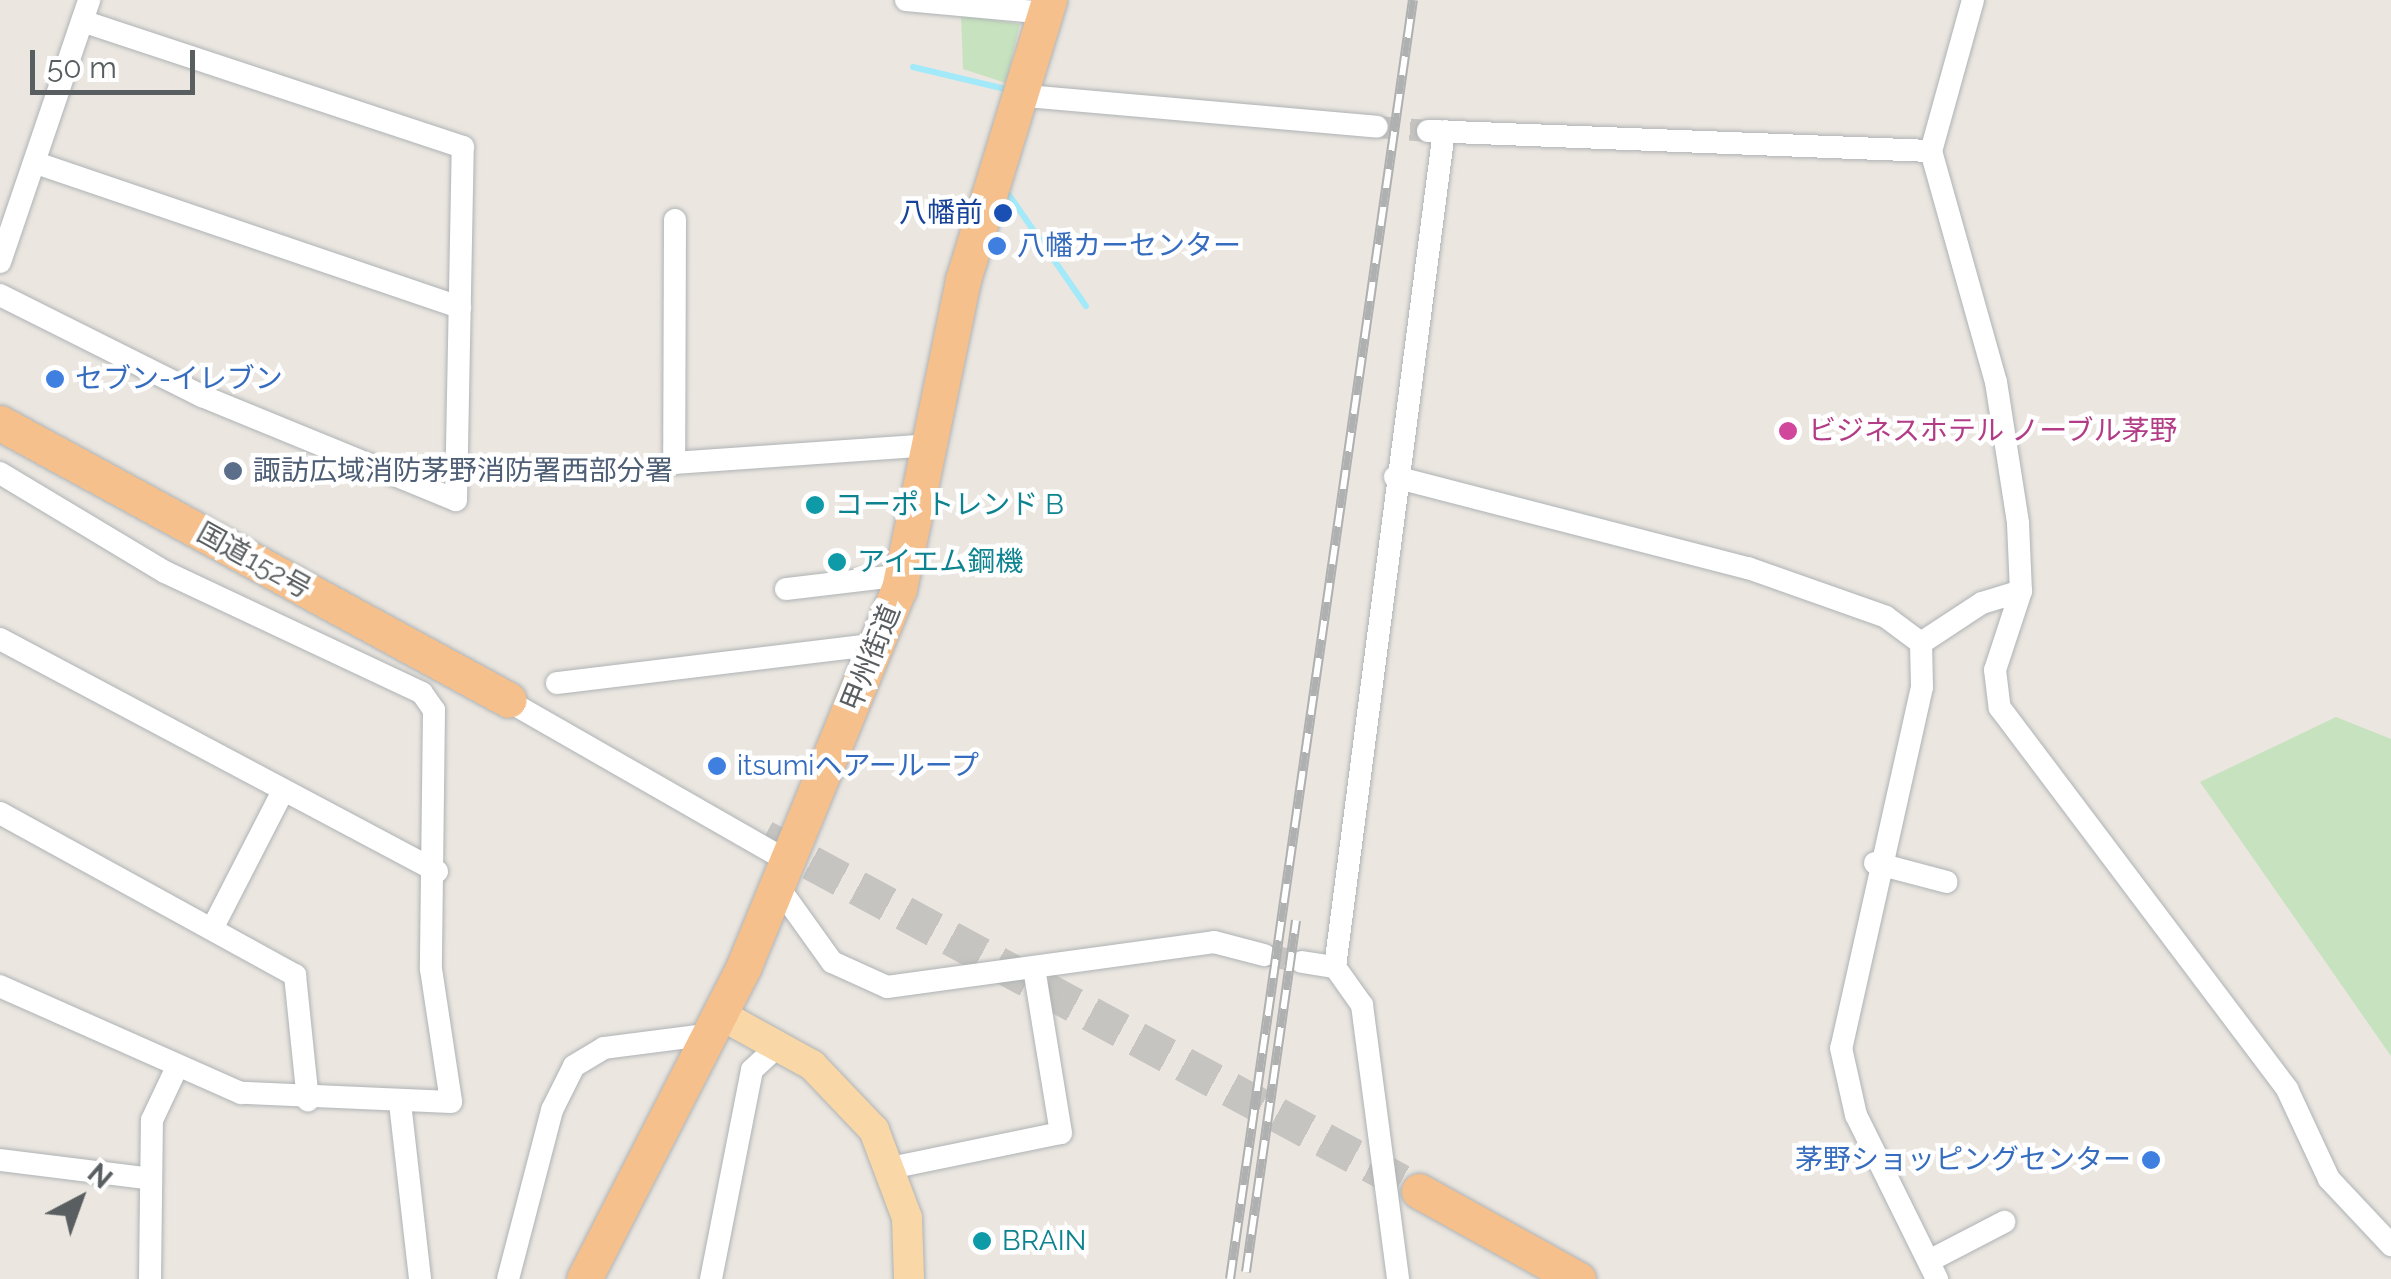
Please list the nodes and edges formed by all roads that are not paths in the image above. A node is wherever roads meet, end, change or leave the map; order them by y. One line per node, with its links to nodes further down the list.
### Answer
1 (906, 0): 3 (street)
2 (1973, 0): 7 (street)
3 (1048, 6): 5 (highway, 甲州街道)
4 (85, 10): 8 (street); 12 (street)
5 (1026, 96): 6 (street); 14 (highway, 甲州街道)
6 (1377, 127)
7 (1931, 151): 16 (street); 19 (street)
8 (36, 163): 10 (street); 12 (street)
9 (675, 220): 14 (street)
10 (0, 262)
11 (0, 295): 12 (street)
12 (460, 307)
13 (0, 423): 24 (highway, 国道152号)
14 (931, 445): 17 (highway, 甲州街道)
15 (0, 473): 28 (street)
16 (1395, 477): 21 (street); 34 (street)
17 (903, 575): 18 (street); 22 (highway, 甲州街道)
18 (786, 589)
19 (2021, 591): 21 (street); 47 (street)
20 (0, 639): 25 (street)
21 (1921, 643): 27 (street)
22 (878, 644): 23 (street); 29 (highway, 甲州街道)
23 (557, 683)
24 (513, 703): 29 (street)
25 (281, 795): 28 (street); 31 (street)
26 (0, 813): 31 (street)
27 (1876, 863): 30 (street); 48 (street)
28 (437, 872): 41 (street)
29 (784, 875): 35 (street); 37 (highway, 甲州街道)
30 (1946, 882)
31 (212, 929): 40 (street)
32 (1264, 955): 35 (street)
33 (1302, 962): 34 (street)
34 (1335, 967): 55 (street)
35 (1034, 969): 43 (street)
36 (0, 986): 39 (street)
37 (716, 1025): 38 (main road); 51 (street); 52 (highway, 甲州街道)
38 (778, 1046): 43 (main road); 53 (street)
39 (177, 1068): 40 (street); 44 (street)
40 (308, 1100): 41 (street)
41 (400, 1104): 50 (street)
42 (0, 1160): 44 (street)
43 (895, 1167): 54 (main road)
44 (144, 1178): 49 (street)
45 (1419, 1191): 56 (highway)
46 (2004, 1222): 48 (street)
47 (2391, 1244)
48 (1933, 1270)
49 (150, 1279)
50 (420, 1279)
51 (508, 1279)
52 (584, 1279)
53 (711, 1279)
54 (908, 1279)
55 (1398, 1279)
56 (1578, 1279)

